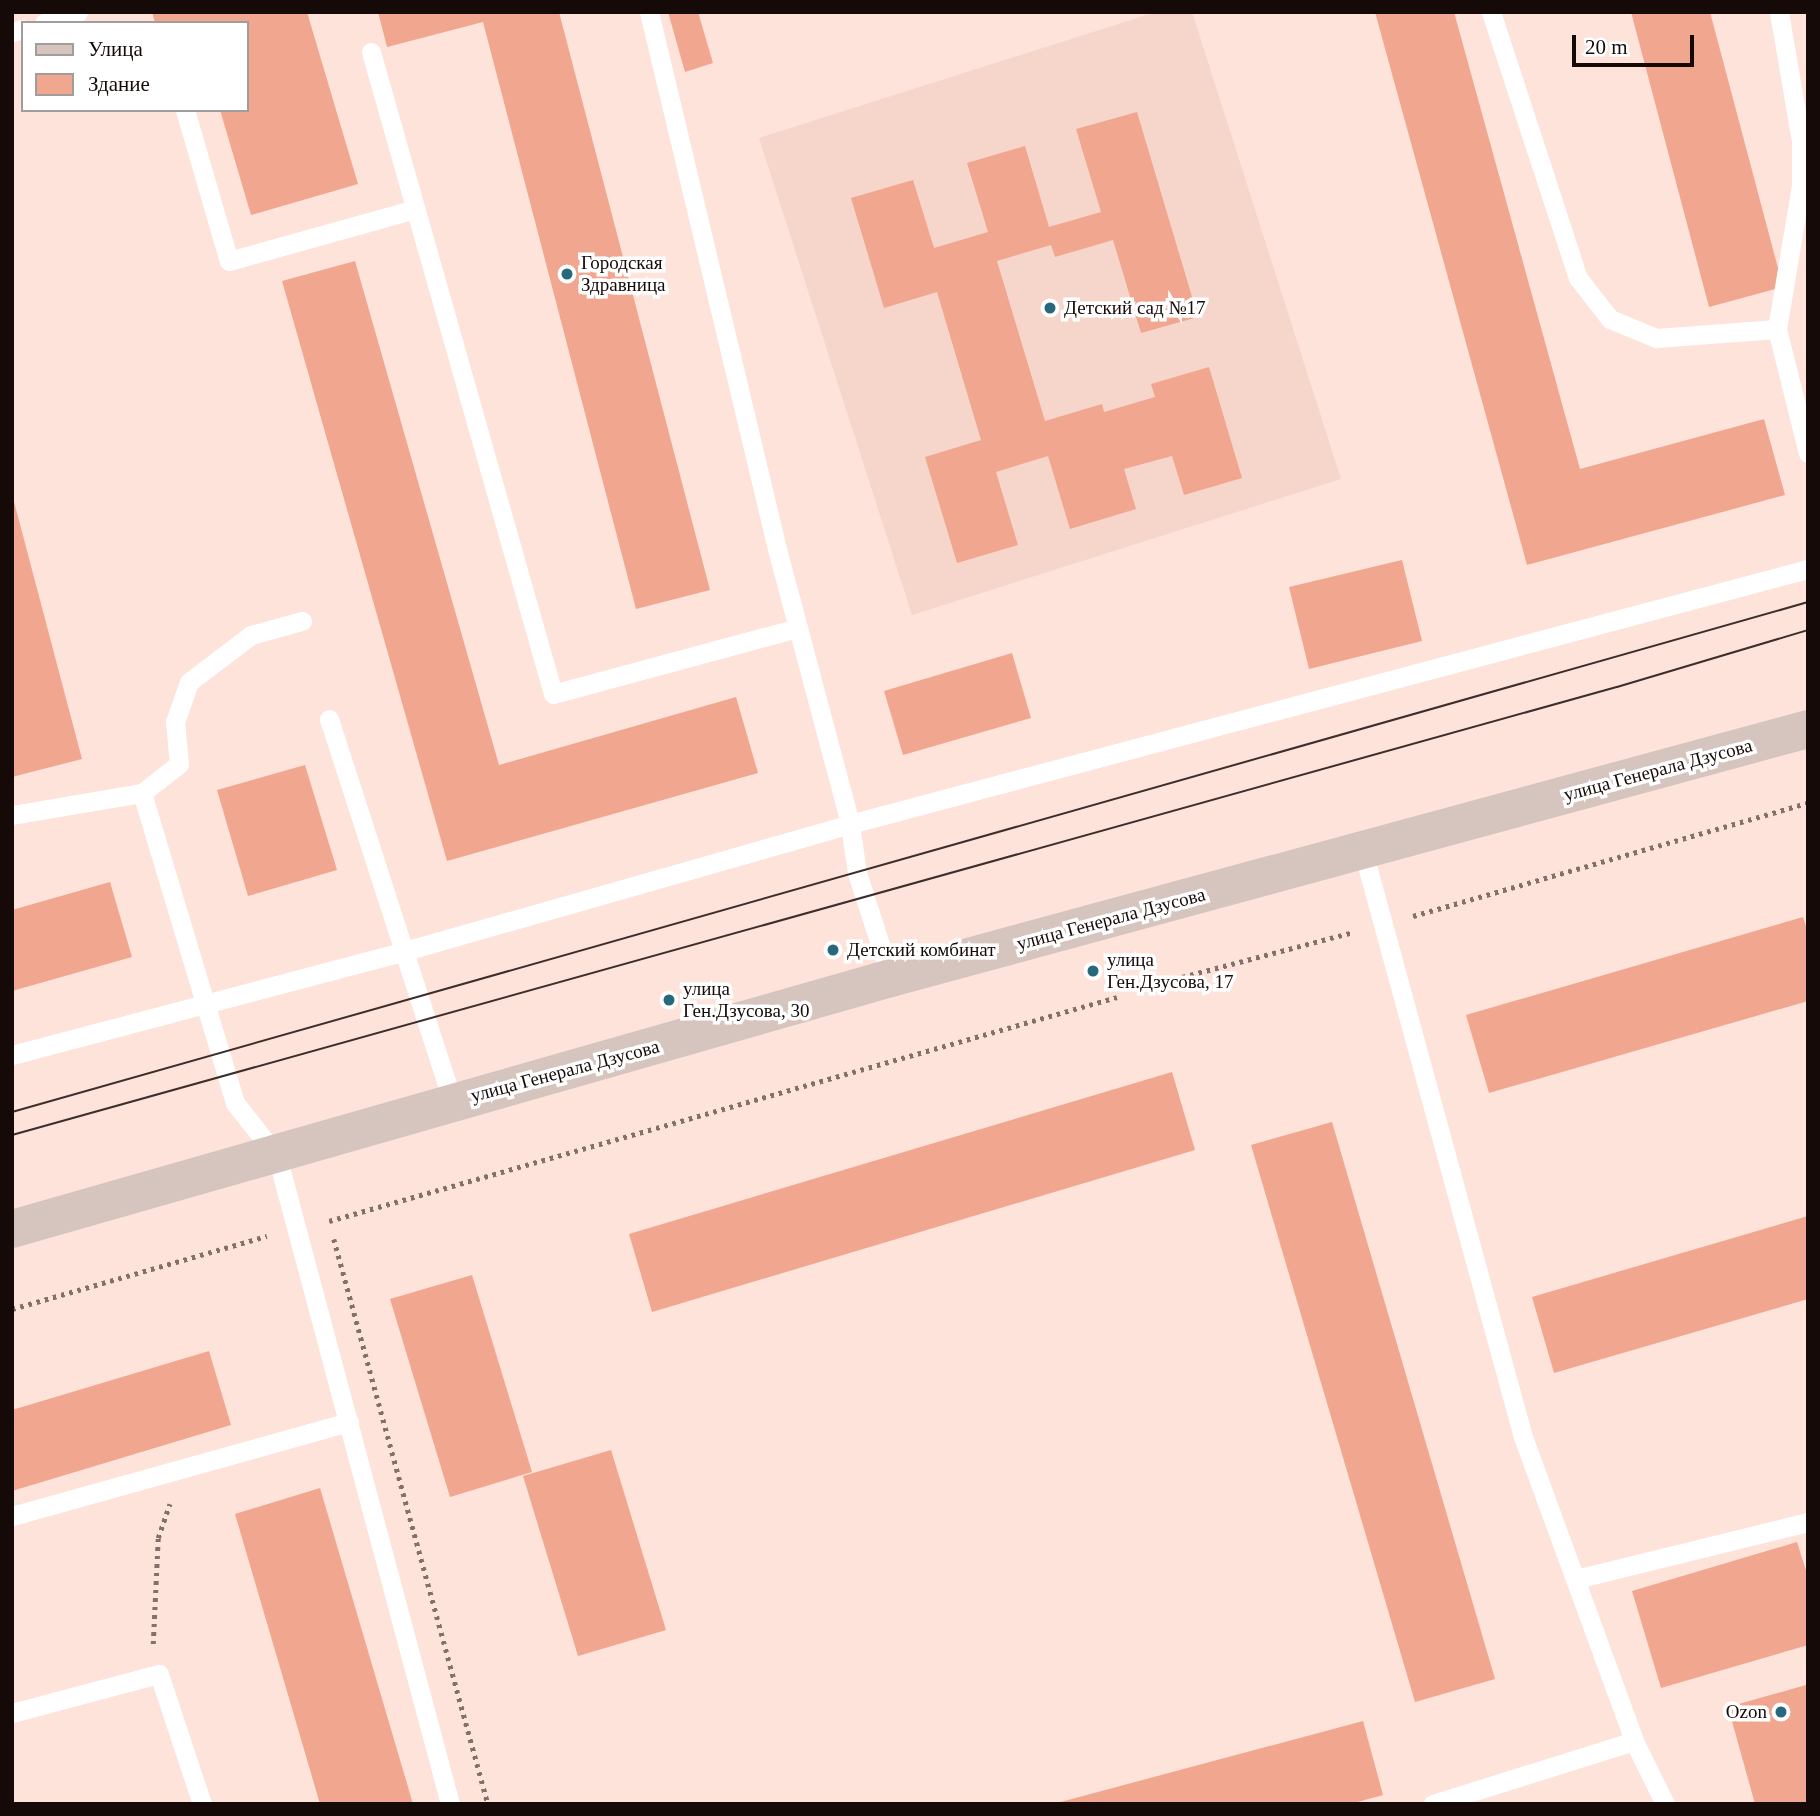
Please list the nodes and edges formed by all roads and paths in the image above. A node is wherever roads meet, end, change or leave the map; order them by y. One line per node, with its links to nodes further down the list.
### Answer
1 (78, 12): 5 (lane)
2 (649, 12): 13 (lane)
3 (1491, 12): 9 (lane)
4 (1779, 12): 9 (lane)
5 (50, 21)
6 (371, 52): 8 (lane)
7 (186, 112): 8 (lane)
8 (415, 209): 13 (lane)
9 (1777, 329): 10 (lane)
10 (1808, 453)
11 (1808, 569): 19 (lane)
12 (302, 621): 16 (lane)
13 (798, 628): 19 (lane)
14 (329, 719): 22 (lane)
15 (1808, 729): 20 (street, улица Генерала Дзусова)
16 (142, 793): 18 (lane); 26 (lane)
17 (1808, 803): 21 (path)
18 (12, 815)
19 (850, 824): 22 (lane); 24 (lane)
20 (1363, 851): 21 (lane); 24 (street, улица Генерала Дзусова)
21 (1385, 923): 23 (path); 37 (lane)
22 (405, 951): 26 (lane); 28 (lane)
23 (1182, 977)
24 (891, 978): 28 (street, улица Генерала Дзусова)
25 (1117, 997): 43 (path)
26 (207, 1002): 27 (lane); 29 (lane)
27 (12, 1055)
28 (453, 1102): 29 (street, улица Генерала Дзусова)
29 (277, 1156): 30 (lane); 31 (street, улица Генерала Дзусова)
30 (298, 1228): 32 (path); 33 (lane)
31 (12, 1229)
32 (12, 1309)
33 (349, 1422): 34 (lane); 42 (lane)
34 (181, 1470): 35 (lane); 38 (path)
35 (12, 1516)
36 (1808, 1522): 37 (lane)
37 (1576, 1579): 40 (lane)
38 (153, 1676): 39 (lane); 41 (lane)
39 (12, 1713)
40 (1634, 1741): 44 (lane); 45 (lane)
41 (202, 1804)
42 (450, 1804)
43 (488, 1804)
44 (1433, 1804)
45 (1665, 1804)

